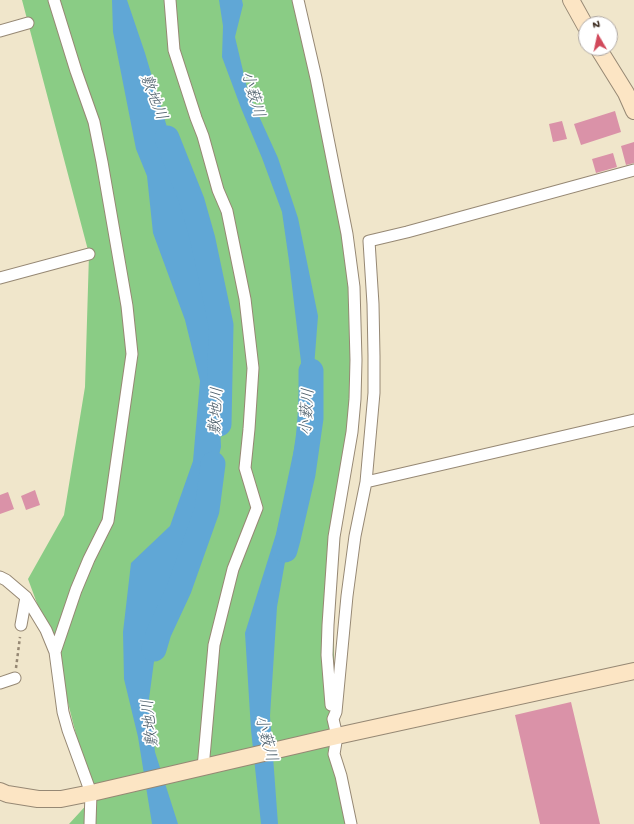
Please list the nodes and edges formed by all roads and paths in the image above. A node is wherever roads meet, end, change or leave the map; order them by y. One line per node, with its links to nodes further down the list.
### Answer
1 (54, 0): 18 (street)
2 (170, 0): 24 (street)
3 (298, 0): 22 (street)
4 (571, 0): 5 (street)
5 (580, 16)
6 (28, 24): 7 (street)
7 (0, 31)
8 (603, 56): 9 (street)
9 (634, 111)
10 (634, 170): 14 (street)
11 (89, 254): 12 (street)
12 (0, 278)
13 (634, 420): 14 (street)
14 (366, 482): 22 (street)
15 (0, 576): 16 (street)
16 (26, 597): 17 (street); 18 (street)
17 (21, 625): 20 (path)
18 (55, 652): 26 (street)
19 (634, 671): 23 (street)
20 (16, 678): 21 (street)
21 (0, 683)
22 (333, 720): 23 (street)
23 (337, 736): 24 (street); 28 (street)
24 (202, 768): 26 (street)
25 (0, 791): 26 (street)
26 (94, 793): 27 (street)
27 (90, 824)
28 (351, 824)

